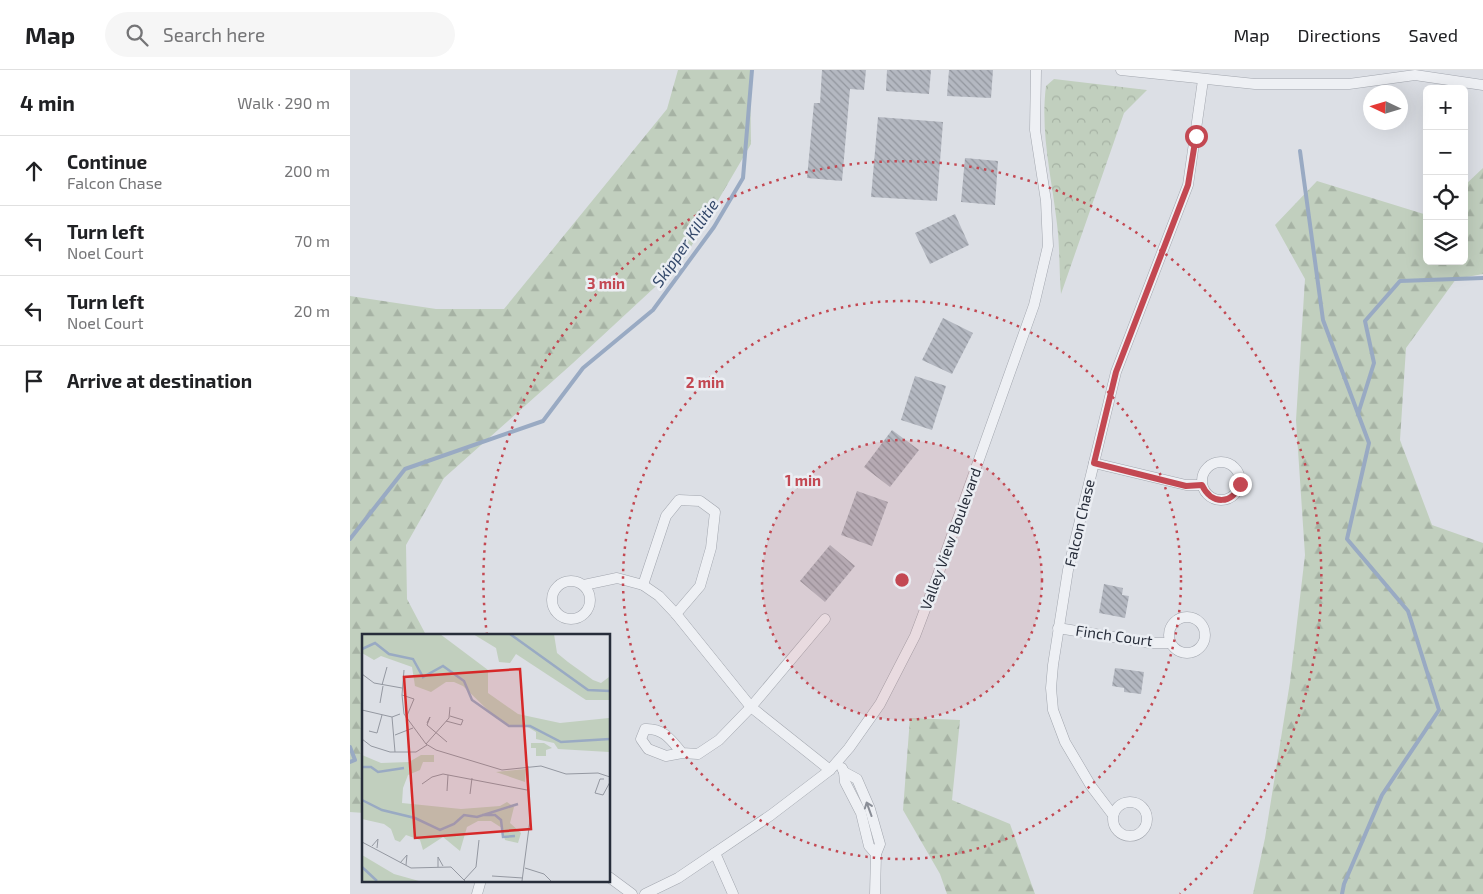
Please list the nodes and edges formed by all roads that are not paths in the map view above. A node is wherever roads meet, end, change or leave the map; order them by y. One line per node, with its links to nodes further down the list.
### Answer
1 (1036, 70): 15 (street, Valley View Boulevard)
2 (1120, 70): 3 (street)
3 (1204, 80): 4 (street); 5 (street, Falcon Chase)
4 (1483, 85)
5 (1094, 463): 6 (street); 11 (street, Falcon Chase)
6 (1202, 485)
7 (584, 585): 8 (street)
8 (643, 585): 9 (street); 9 (street)
9 (676, 614): 13 (street)
10 (825, 620): 13 (street)
11 (1058, 628): 12 (street, Finch Court); 17 (street, Falcon Chase)
12 (1170, 643)
13 (751, 707): 14 (street); 16 (street)
14 (682, 752)
15 (838, 762): 16 (street, Valley View Boulevard); 23 (street)
16 (830, 770): 18 (street, Valley View Boulevard)
17 (1113, 815)
18 (715, 853): 21 (street, Valley View Boulevard); 22 (street)
19 (610, 878): 20 (street)
20 (632, 894)
21 (645, 894)
22 (733, 894)
23 (875, 894)

